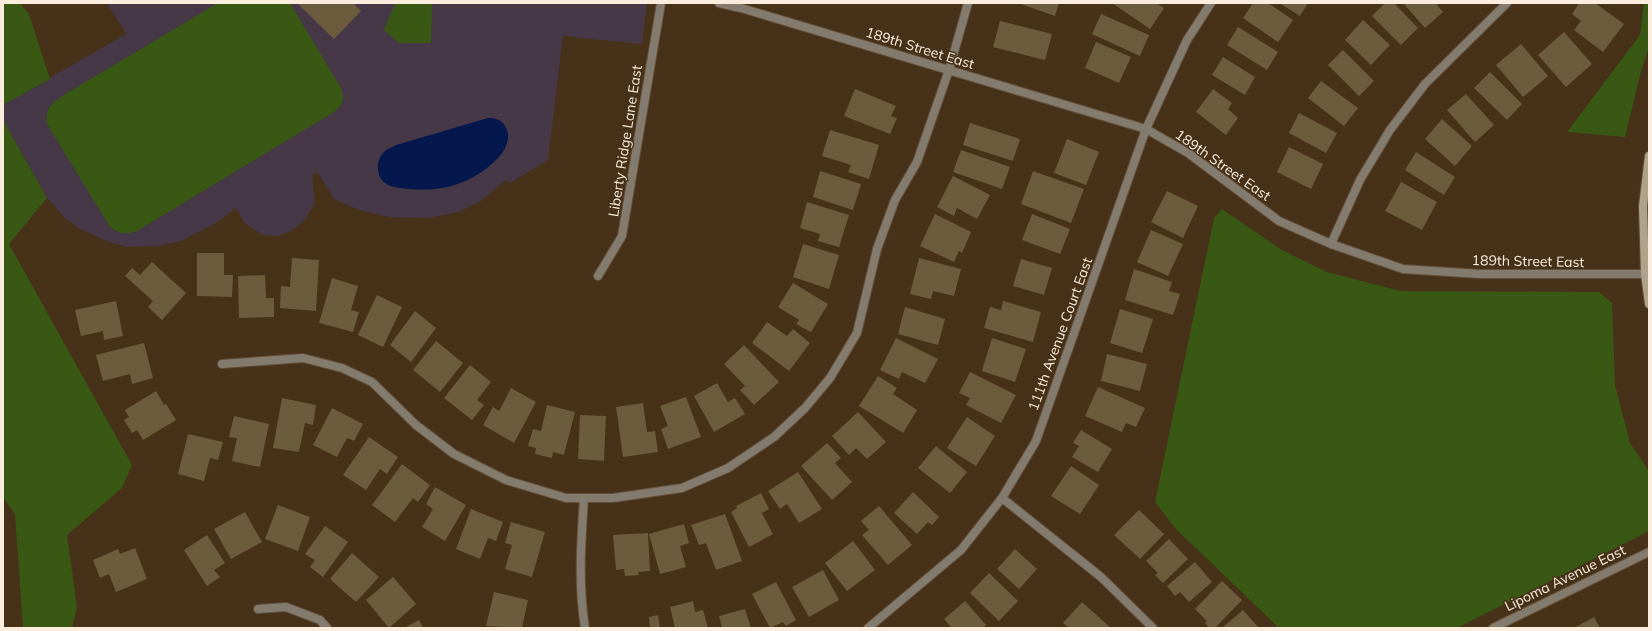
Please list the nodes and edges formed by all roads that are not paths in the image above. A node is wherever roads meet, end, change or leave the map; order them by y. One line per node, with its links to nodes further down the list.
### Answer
1 (661, 3): 11 (street, Liberty Ridge Lane East)
2 (719, 3): 6 (street, 189th Street East)
3 (968, 3): 6 (street)
4 (1210, 3): 7 (street, 111th Avenue Court East)
5 (1508, 3): 9 (street)
6 (948, 70): 7 (street, 189th Street East); 14 (street)
7 (1146, 129): 9 (street, 189th Street East); 15 (street, 111th Avenue Court East)
8 (1649, 156): 10 (street)
9 (1331, 244): 10 (street, 189th Street East)
10 (1647, 274): 12 (street)
11 (598, 276)
12 (1649, 304)
13 (222, 364): 14 (street)
14 (584, 498): 19 (street)
15 (1002, 498): 20 (street, 111th Avenue Court East); 21 (street)
16 (1649, 552): 22 (street, Lipoma Avenue East)
17 (258, 609): 18 (street)
18 (327, 628)
19 (585, 628)
20 (868, 628)
21 (1153, 628)
22 (1493, 628)

